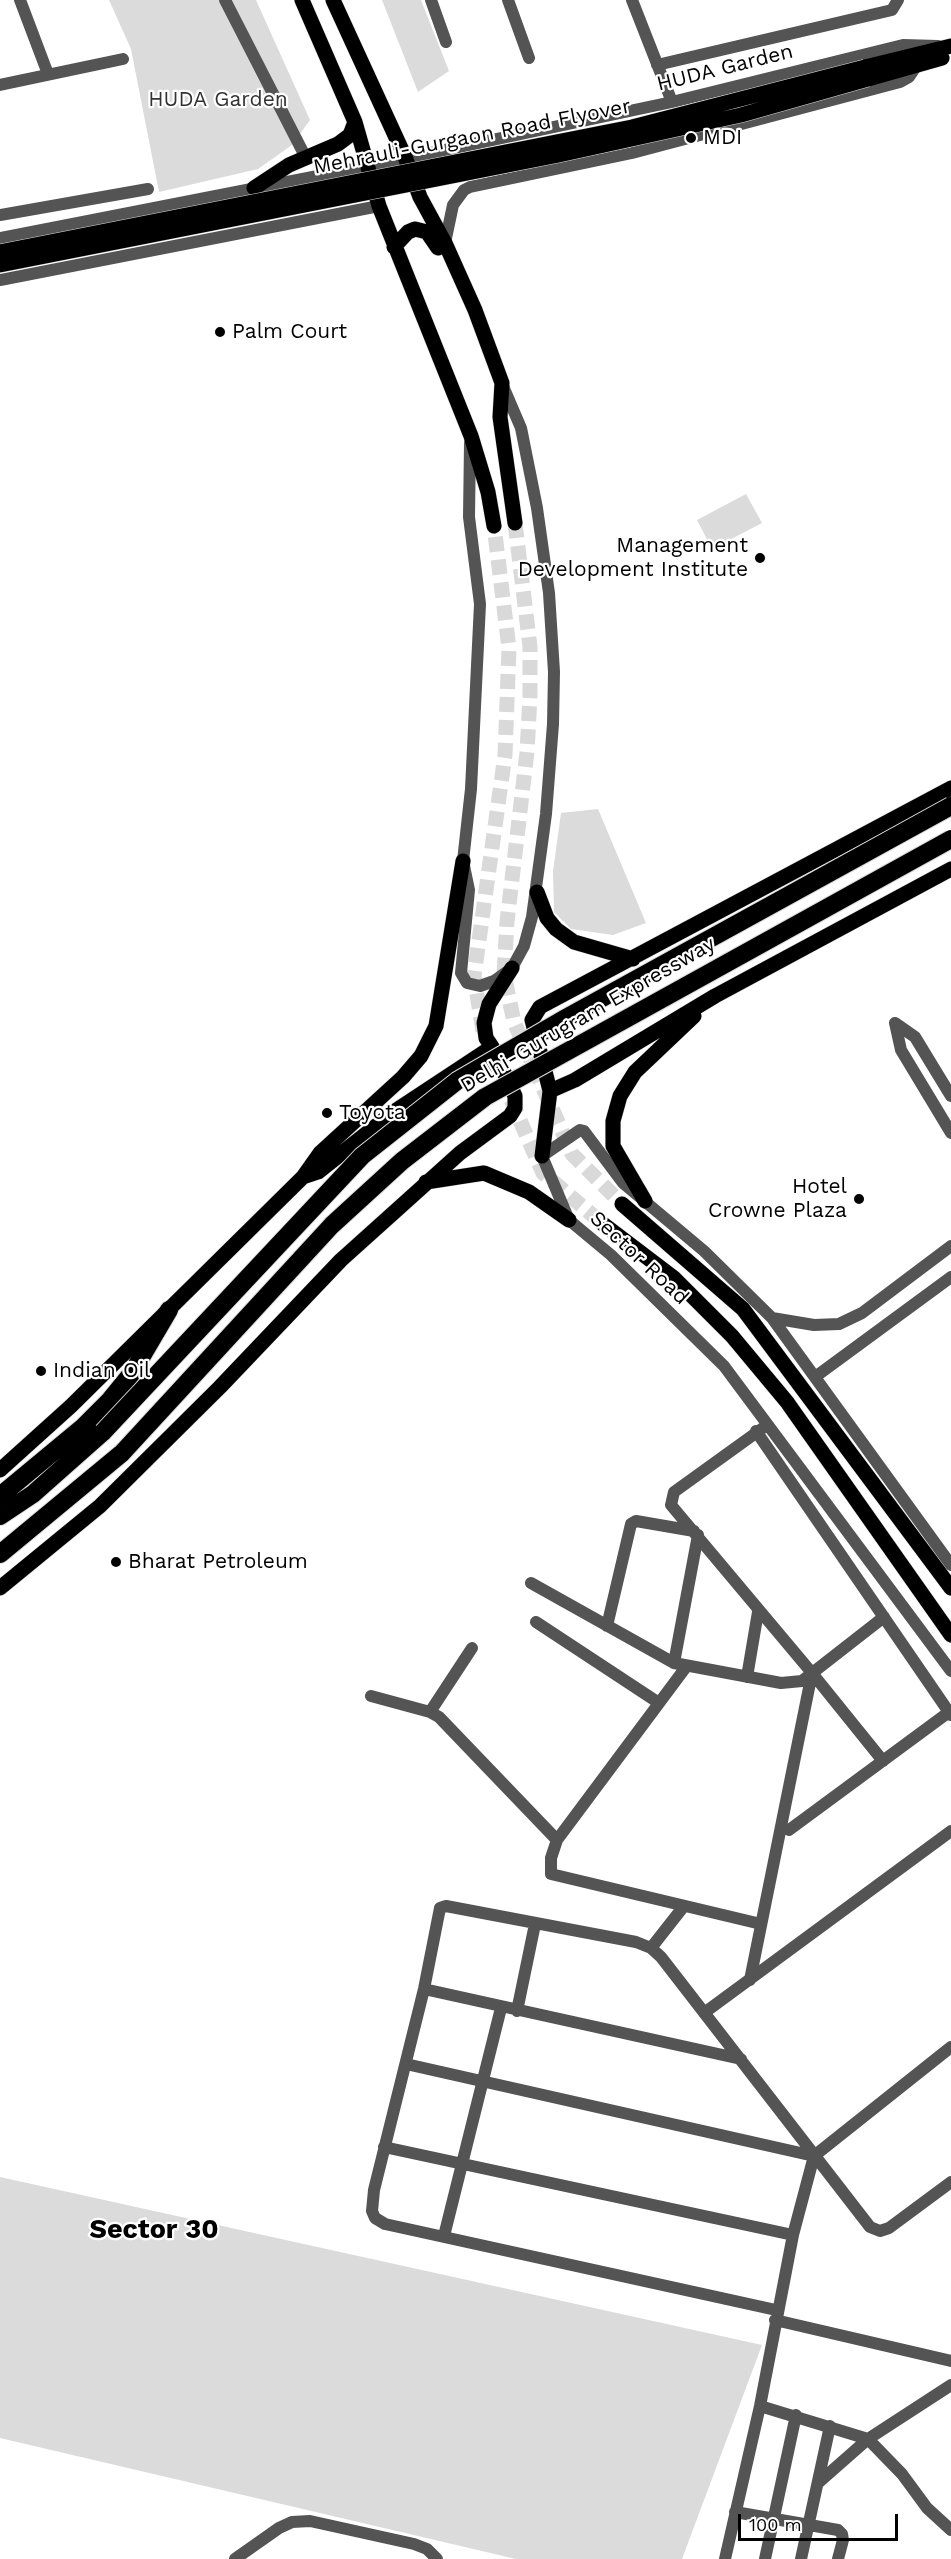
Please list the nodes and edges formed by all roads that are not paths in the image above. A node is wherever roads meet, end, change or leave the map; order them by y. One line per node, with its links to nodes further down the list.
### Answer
1 (20, 0): 16 (street)
2 (225, 0): 22 (street)
3 (302, 0): 19 (main road)
4 (333, 0): 21 (main road)
5 (431, 0): 9 (street)
6 (507, 0): 11 (street)
7 (632, 0): 13 (street)
8 (898, 0): 13 (street)
9 (446, 42)
10 (950, 49): 14 (main road, Mehrauli-Gurgaon Road Flyover); 15 (main road, Mehrauli-Gurgaon Road Flyover); 18 (street, HUDA Garden)
11 (529, 58)
12 (123, 59): 16 (street)
13 (657, 65): 18 (street)
14 (917, 65): 15 (main road, Mehrauli-Gurgaon Road Flyover); 25 (street)
15 (867, 73): 34 (main road, Mehrauli-Gurgaon Road Flyover, bridge); 35 (main road, Mehrauli-Gurgaon Road Flyover, bridge)
16 (48, 74): 17 (street)
17 (0, 85)
18 (672, 102): 20 (street, HUDA Garden)
19 (355, 122): 22 (main road); 23 (main road)
20 (474, 143): 21 (street, HUDA Garden); 25 (street)
21 (405, 157): 23 (street, HUDA Garden); 32 (main road)
22 (306, 158): 26 (main road)
23 (369, 166): 24 (street, HUDA Garden); 28 (main road)
24 (304, 179): 26 (street, HUDA Garden); 30 (street)
25 (486, 184): 32 (street)
26 (254, 188): 31 (street, HUDA Garden)
27 (148, 189): 29 (street)
28 (379, 206): 30 (street); 33 (main road)
29 (0, 215)
30 (312, 218): 36 (street)
31 (0, 238)
32 (445, 243): 37 (main road)
33 (394, 247): 37 (main road); 39 (main road)
34 (0, 252)
35 (0, 265)
36 (0, 280)
37 (476, 310): 38 (main road)
38 (502, 383): 40 (main road); 47 (street)
39 (471, 436): 41 (main road); 45 (street)
40 (515, 523)
41 (494, 526)
42 (951, 788): 48 (main road)
43 (951, 806): 70 (highway, Delhi-Gurugram Expressway, bridge)
44 (951, 839): 72 (highway, Delhi-Gurugram Expressway, bridge)
45 (463, 861): 49 (street); 56 (main road)
46 (951, 869): 50 (main road)
47 (537, 892): 48 (main road); 49 (street)
48 (633, 959): 52 (main road)
49 (512, 968): 51 (main road)
50 (715, 996): 52 (main road); 58 (main road)
51 (492, 1047): 56 (main road); 57 (main road)
52 (550, 1091): 55 (main road)
53 (951, 1096): 54 (street)
54 (951, 1133)
55 (542, 1156): 58 (street, Sector Road); 60 (street, Sector Road)
56 (303, 1177): 64 (main road)
57 (426, 1182): 60 (main road); 75 (main road)
58 (645, 1201): 65 (street, Sector Road)
59 (622, 1204): 76 (main road)
60 (569, 1220): 67 (street, Sector Road)
61 (603, 1224): 81 (main road)
62 (951, 1246): 65 (street)
63 (951, 1277): 66 (street)
64 (169, 1310): 68 (main road); 69 (highway)
65 (772, 1318): 66 (street, Sector Road)
66 (815, 1377): 73 (street, Sector Road)
67 (762, 1428): 71 (street); 78 (street); 84 (street, Sector Road)
68 (0, 1470)
69 (0, 1496)
70 (0, 1516)
71 (696, 1533): 77 (street); 80 (street); 83 (street)
72 (0, 1554)
73 (951, 1565)
74 (531, 1583): 80 (street)
75 (0, 1588)
76 (951, 1588)
77 (758, 1612): 85 (street); 86 (street)
78 (884, 1617): 85 (street); 90 (street)
79 (536, 1622): 88 (street)
80 (607, 1626): 83 (street)
81 (951, 1635)
82 (472, 1648): 89 (street)
83 (680, 1665): 86 (street); 88 (street)
84 (951, 1671)
85 (812, 1673): 86 (street); 91 (street); 97 (street)
86 (747, 1677)
87 (371, 1696): 89 (street)
88 (659, 1703): 94 (street)
89 (429, 1712): 94 (street)
90 (950, 1713): 91 (street)
91 (883, 1761): 92 (street)
92 (789, 1830)
93 (951, 1831): 99 (street)
94 (557, 1840): 95 (street)
95 (684, 1906): 97 (street); 98 (street)
96 (535, 1924): 98 (street); 100 (street); 102 (street)
97 (761, 1924): 99 (street)
98 (651, 1948): 103 (street)
99 (750, 1980): 103 (street)
100 (424, 1989): 101 (street); 106 (street)
101 (501, 2008): 102 (street); 107 (street)
102 (517, 2011): 105 (street)
103 (704, 2013): 105 (street)
104 (951, 2047): 109 (street)
105 (741, 2059): 109 (street)
106 (406, 2064): 107 (street); 108 (street)
107 (482, 2083): 109 (street); 110 (street)
108 (384, 2147): 110 (street); 113 (street)
109 (814, 2156): 111 (street); 112 (street)
110 (462, 2165): 112 (street); 113 (street)
111 (951, 2182)
112 (793, 2235): 114 (street)
113 (444, 2236): 114 (street)
114 (776, 2315): 115 (street); 117 (street)
115 (951, 2361)
116 (951, 2385): 120 (street)
117 (760, 2406): 118 (street); 122 (street)
118 (796, 2415): 119 (street); 123 (street)
119 (830, 2426): 120 (street); 121 (street)
120 (868, 2439): 121 (street); 125 (street)
121 (818, 2483): 124 (street)
122 (735, 2512): 123 (street); 128 (street)
123 (774, 2520): 124 (street); 129 (street)
124 (808, 2526): 130 (street); 131 (street)
125 (951, 2530)
126 (236, 2559): 127 (street)
127 (437, 2559)
128 (725, 2559)
129 (765, 2559)
130 (801, 2559)
131 (838, 2559)

